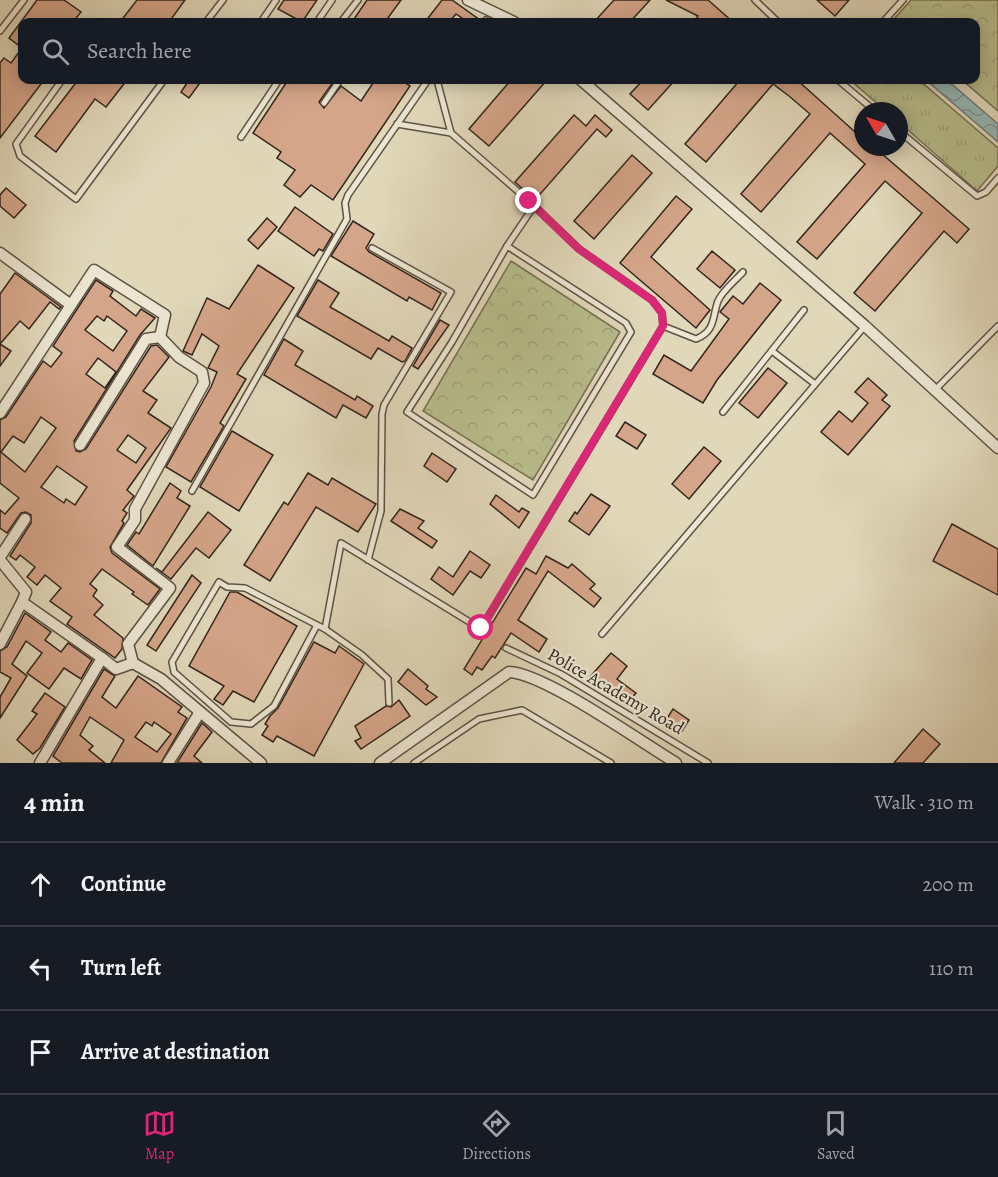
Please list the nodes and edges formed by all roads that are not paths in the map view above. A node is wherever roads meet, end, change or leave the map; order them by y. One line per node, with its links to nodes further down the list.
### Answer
1 (24, 0): 16 (lane)
2 (222, 0): 9 (lane)
3 (276, 0): 10 (lane)
4 (332, 0): 11 (lane)
5 (358, 0): 12 (lane)
6 (468, 0): 13 (street)
7 (755, 0): 14 (lane)
8 (903, 0): 15 (lane)
9 (209, 18)
10 (264, 18)
11 (320, 18)
12 (344, 18)
13 (506, 18)
14 (774, 18)
15 (887, 18)
16 (0, 31)
17 (59, 84): 18 (lane)
18 (161, 84)
19 (276, 84): 29 (lane)
20 (337, 84): 26 (lane)
21 (425, 84): 27 (lane)
22 (438, 84): 28 (lane)
23 (586, 84): 40 (street)
24 (842, 84): 25 (lane)
25 (864, 102)
26 (324, 103)
27 (397, 124): 28 (lane); 50 (lane)
28 (451, 133): 32 (lane)
29 (241, 137)
30 (908, 139): 31 (lane)
31 (998, 178)
32 (534, 206): 33 (lane); 39 (lane)
33 (507, 246): 33 (lane)
34 (372, 248): 53 (lane)
35 (0, 253): 37 (street)
36 (743, 272): 39 (lane)
37 (71, 304): 42 (street); 46 (street)
38 (804, 310): 43 (lane)
39 (663, 326): 53 (lane)
40 (865, 326): 44 (lane); 45 (street)
41 (998, 326): 45 (lane)
42 (160, 337): 48 (street); 61 (street)
43 (772, 351): 44 (lane); 47 (lane)
44 (815, 384): 57 (lane)
45 (934, 391): 49 (street)
46 (0, 412)
47 (723, 412)
48 (80, 445)
49 (998, 448)
50 (192, 491)
51 (25, 519): 52 (street)
52 (0, 559): 54 (street)
53 (369, 560): 56 (lane)
54 (22, 602): 58 (street); 60 (street)
55 (317, 625): 55 (lane); 56 (lane)
56 (325, 629): 62 (lane)
57 (602, 634)
58 (0, 644)
59 (506, 648): 71 (lane, Police Academy Road)
60 (102, 658): 61 (street); 64 (street)
61 (133, 663): 63 (street)
62 (389, 703)
63 (200, 712): 65 (street); 66 (street)
64 (40, 763)
65 (168, 763)
66 (261, 763)
67 (380, 763): 70 (street)
68 (414, 763): 69 (lane)
69 (611, 763)
70 (676, 763)
71 (708, 763)

